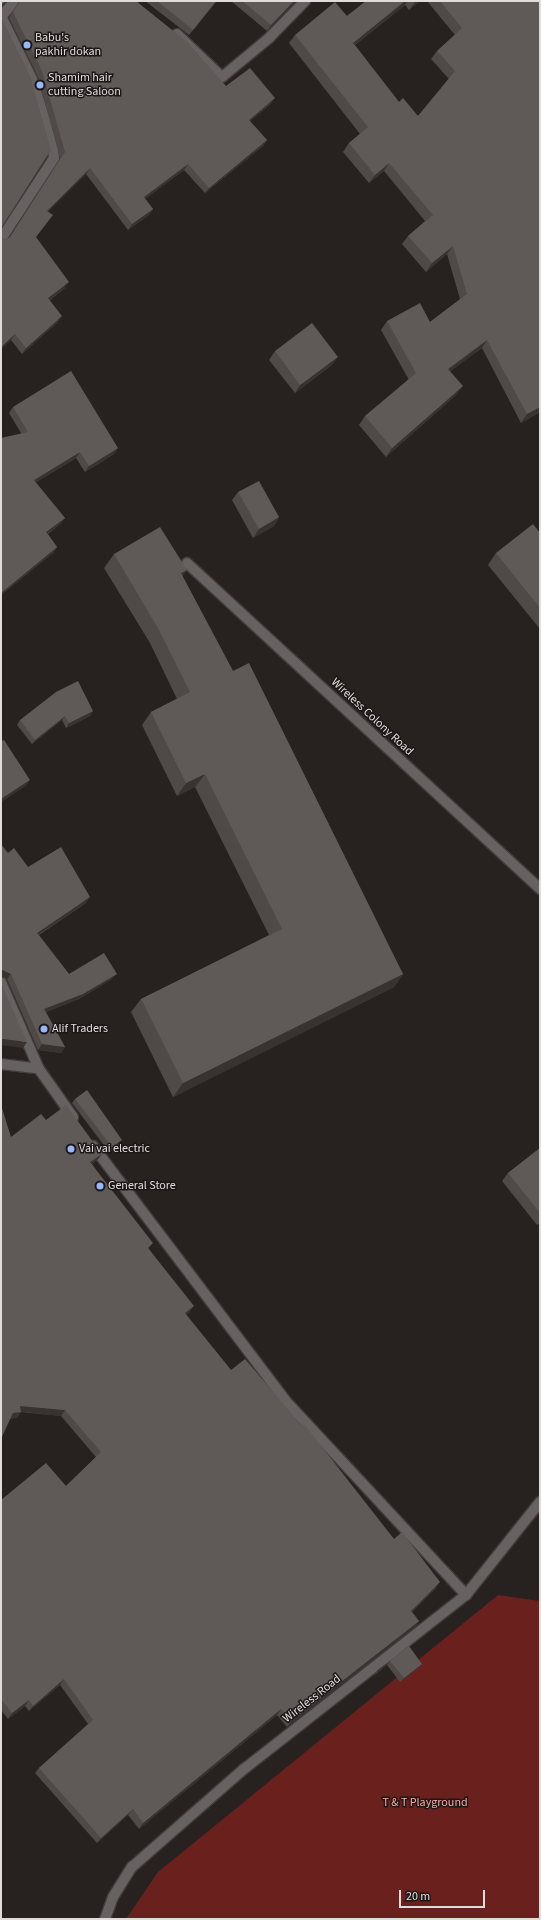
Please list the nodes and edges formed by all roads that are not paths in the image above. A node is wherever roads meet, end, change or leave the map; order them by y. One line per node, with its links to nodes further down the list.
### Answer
1 (14, 1): 3 (street)
2 (305, 1): 4 (street)
3 (1, 16): 5 (street)
4 (171, 29)
5 (1, 239)
6 (187, 564): 7 (street, Wireless Colony Road)
7 (540, 889)
8 (1, 982): 10 (street)
9 (1, 1064): 10 (street)
10 (39, 1069): 11 (street)
11 (79, 1126)
12 (88, 1138): 14 (street)
13 (540, 1502): 14 (street, Wireless Road)
14 (466, 1595): 15 (street, Wireless Road)
15 (105, 1919)

